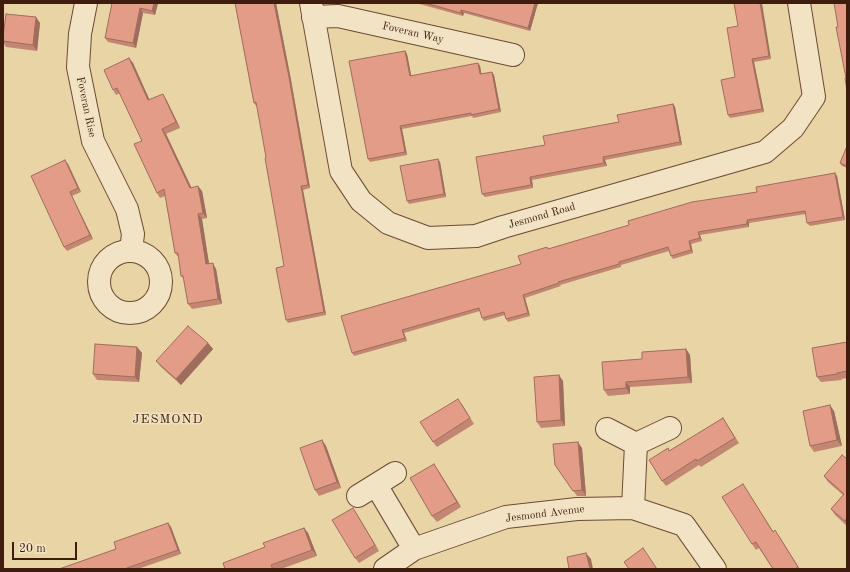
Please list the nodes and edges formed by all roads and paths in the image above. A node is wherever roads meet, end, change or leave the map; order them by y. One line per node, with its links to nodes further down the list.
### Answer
1 (86, 3): 5 (street, Foveran Rise)
2 (799, 3): 3 (street, Jesmond Road)
3 (312, 10): 4 (street, Foveran Way)
4 (513, 55)
5 (131, 251)
6 (670, 428): 8 (street)
7 (607, 429): 8 (street)
8 (636, 444): 10 (street)
9 (395, 473): 11 (street)
10 (634, 508): 11 (street, Jesmond Avenue); 13 (street, Jesmond Avenue)
11 (414, 549): 12 (street, Jesmond Avenue)
12 (385, 569)
13 (715, 569)

